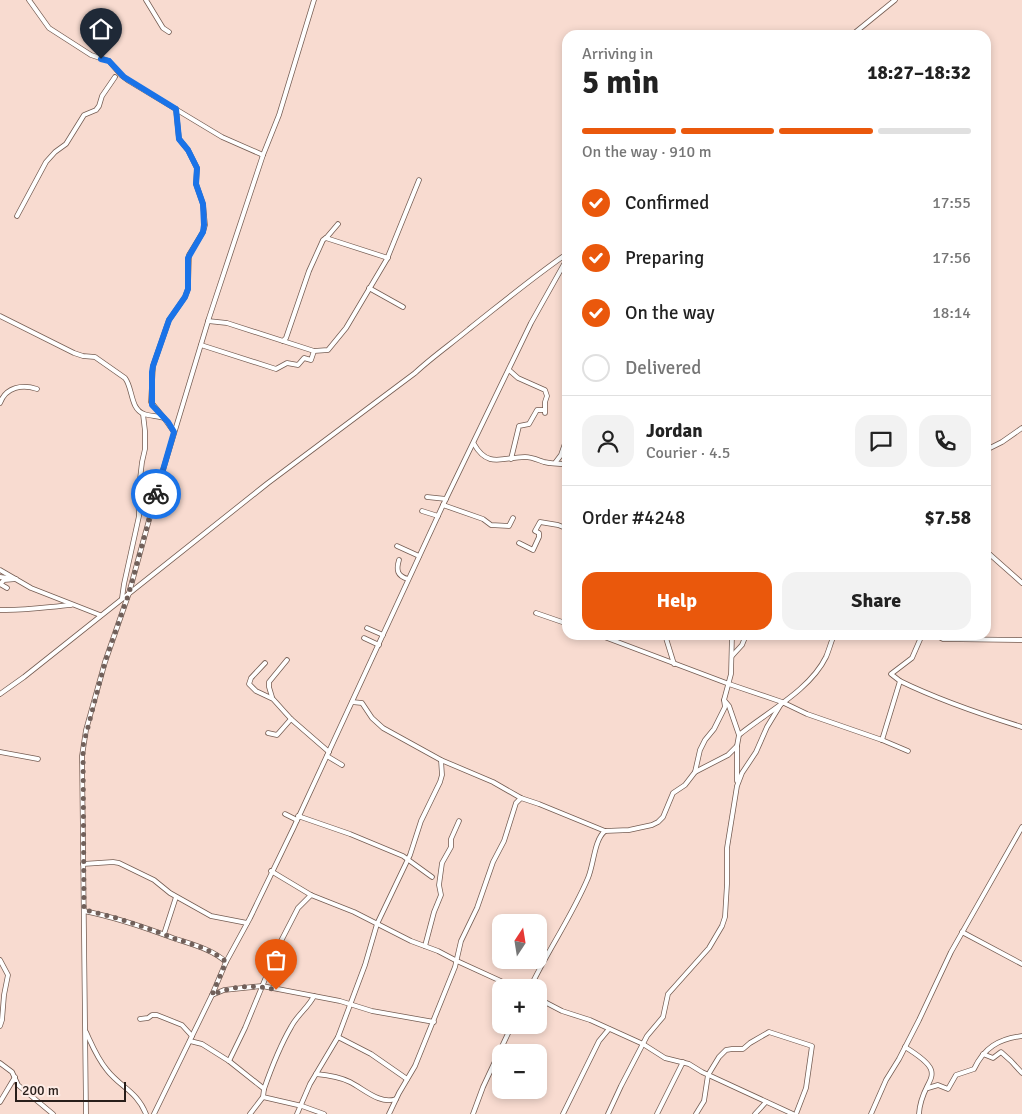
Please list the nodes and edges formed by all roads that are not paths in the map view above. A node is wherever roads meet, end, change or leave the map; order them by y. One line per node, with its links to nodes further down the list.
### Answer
1 (29, 0): 8 (street)
2 (146, 0): 6 (street)
3 (314, 0): 9 (street)
4 (895, 0): 5 (street)
5 (858, 30)
6 (170, 32)
7 (115, 77): 11 (street)
8 (176, 109): 9 (street); 28 (street)
9 (263, 155): 20 (street)
10 (419, 180): 15 (street)
11 (18, 216)
12 (338, 224): 13 (street)
13 (326, 238): 15 (street); 21 (street)
14 (562, 257): 56 (street)
15 (388, 258): 17 (street)
16 (562, 268): 24 (street)
17 (369, 288): 18 (street); 23 (street)
18 (403, 307)
19 (0, 316): 27 (street)
20 (208, 321): 21 (street); 22 (street)
21 (283, 341): 23 (street)
22 (201, 345): 23 (street); 30 (street)
23 (314, 351)
24 (509, 370): 31 (street); 34 (street)
25 (36, 389): 26 (street)
26 (0, 403)
27 (143, 414): 28 (street); 57 (street)
28 (164, 418): 30 (street)
29 (1022, 428): 32 (street)
30 (174, 432): 56 (street)
31 (474, 444): 34 (street); 38 (street)
32 (991, 448)
33 (562, 452): 35 (street)
34 (511, 459): 35 (street)
35 (555, 464): 36 (street)
36 (562, 464)
37 (427, 496): 38 (street)
38 (446, 499): 39 (street)
39 (443, 505): 41 (street); 42 (street)
40 (422, 511): 41 (street)
41 (438, 516): 47 (street)
42 (513, 518)
43 (562, 527): 44 (street)
44 (520, 543)
45 (397, 546): 47 (street)
46 (991, 555): 53 (street)
47 (419, 556): 52 (street)
48 (399, 560): 52 (street)
49 (0, 570): 51 (street)
50 (0, 578): 51 (street)
51 (16, 578): 54 (street); 58 (street)
52 (408, 579): 64 (street)
53 (1022, 583)
54 (0, 584): 55 (street)
55 (7, 588)
56 (129, 593): 57 (street); 107 (street)
57 (122, 598): 61 (street)
58 (73, 605): 59 (street); 61 (street)
59 (0, 610)
60 (536, 613): 62 (street)
61 (100, 615): 81 (street)
62 (562, 622)
63 (367, 628): 64 (street)
64 (383, 635): 74 (street)
65 (364, 638): 74 (street)
66 (991, 638): 72 (street)
67 (667, 640): 78 (street)
68 (732, 640): 75 (street)
69 (744, 640): 75 (street)
70 (832, 640): 85 (street)
71 (920, 640): 79 (street)
72 (1022, 640)
73 (614, 641): 78 (street)
74 (379, 645): 84 (street)
75 (732, 656): 80 (street)
76 (287, 660): 82 (street)
77 (265, 663): 82 (street)
78 (674, 664): 80 (street)
79 (900, 681): 87 (street); 90 (street)
80 (729, 684): 83 (street); 85 (street)
81 (0, 694)
82 (273, 699): 86 (street)
83 (724, 700): 89 (street); 98 (street)
84 (352, 702): 94 (street); 96 (street)
85 (782, 702): 89 (street); 90 (street); 99 (street)
86 (291, 719): 88 (street); 94 (street)
87 (1022, 727)
88 (268, 733)
89 (739, 735): 91 (street)
90 (882, 740): 92 (street)
91 (737, 746): 98 (street); 99 (street)
92 (908, 751)
93 (0, 752): 95 (street)
94 (328, 754): 97 (street); 102 (street)
95 (38, 759)
96 (442, 760): 100 (street); 106 (street)
97 (342, 765)
98 (695, 772): 105 (street)
99 (737, 786): 141 (street)
100 (522, 798): 105 (street); 119 (street)
101 (285, 814): 102 (street)
102 (298, 818): 106 (street); 108 (street)
103 (459, 821): 117 (street)
104 (1022, 827): 115 (street)
105 (605, 831): 125 (street)
106 (407, 859): 109 (street); 114 (street)
107 (83, 864): 111 (street); 112 (street)
108 (271, 871): 110 (street); 113 (street)
109 (432, 877)
110 (311, 895): 114 (street); 122 (street)
111 (176, 897): 113 (street); 116 (street)
112 (84, 910): 116 (street); 135 (street)
113 (247, 923): 120 (street)
114 (377, 924): 117 (street); 130 (street)
115 (962, 932): 121 (street); 142 (street)
116 (164, 934): 120 (street)
117 (425, 946): 119 (street)
118 (0, 960): 133 (street)
119 (457, 961): 124 (street); 132 (street)
120 (226, 962): 127 (street)
121 (1022, 964)
122 (270, 968): 123 (street); 126 (street)
123 (281, 978)
124 (496, 979)
125 (535, 979)
126 (262, 986): 127 (street); 128 (street); 144 (street)
127 (212, 995): 137 (street)
128 (314, 996): 130 (street); 153 (street)
129 (547, 1003): 134 (street)
130 (350, 1004): 132 (street); 138 (street)
131 (140, 1020): 137 (street)
132 (434, 1022): 151 (street)
133 (0, 1026)
134 (609, 1029): 141 (street); 169 (street)
135 (85, 1030): 161 (street); 162 (street)
136 (508, 1034): 168 (street)
137 (192, 1036): 140 (street)
138 (338, 1036): 148 (street); 151 (street)
139 (1022, 1036): 143 (street)
140 (190, 1041): 144 (street); 163 (street)
141 (643, 1044): 145 (street); 170 (street)
142 (906, 1048): 152 (street); 175 (street)
143 (983, 1054): 147 (street); 152 (street)
144 (229, 1061): 153 (street)
145 (683, 1062): 149 (street); 171 (street)
146 (0, 1063): 150 (street)
147 (1022, 1073)
148 (316, 1074): 155 (street); 158 (street)
149 (708, 1075): 157 (street); 172 (street); 174 (street)
150 (15, 1078): 156 (street); 160 (street)
151 (407, 1079): 155 (street)
152 (928, 1088): 176 (street)
153 (264, 1089): 154 (street)
154 (262, 1096): 158 (street); 164 (street)
155 (396, 1099): 159 (street)
156 (0, 1102)
157 (766, 1102): 173 (street); 174 (street)
158 (302, 1106): 165 (street); 166 (street)
159 (390, 1112): 167 (street)
160 (53, 1114)
161 (86, 1114)
162 (146, 1114)
163 (154, 1114)
164 (250, 1114)
165 (297, 1114)
166 (324, 1114)
167 (397, 1114)
168 (473, 1114)
169 (563, 1114)
170 (608, 1114)
171 (656, 1114)
172 (696, 1114)
173 (755, 1114)
174 (794, 1114)
175 (871, 1114)
176 (919, 1114)

